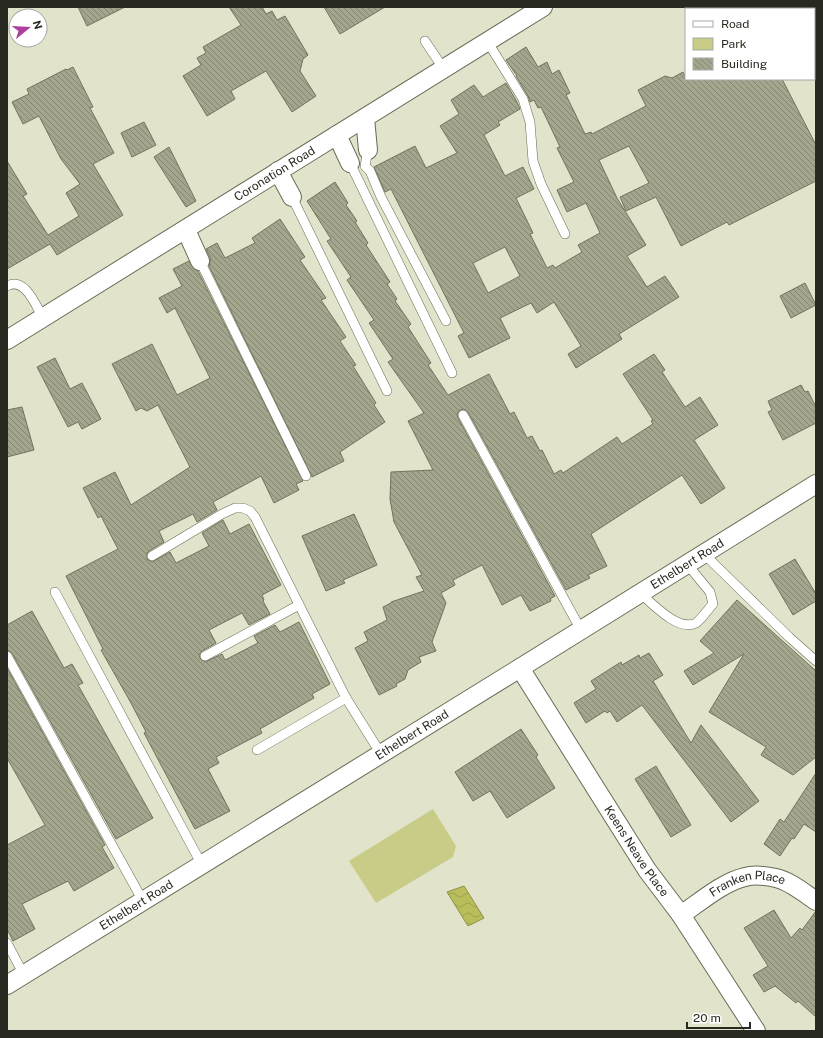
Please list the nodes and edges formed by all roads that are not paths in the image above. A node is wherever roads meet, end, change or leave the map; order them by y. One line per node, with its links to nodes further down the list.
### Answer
1 (533, 10): 3 (street, Coronation Road)
2 (425, 41): 4 (lane)
3 (487, 41): 4 (street, Coronation Road); 12 (lane)
4 (443, 68): 5 (street, Coronation Road)
5 (365, 118): 6 (street, Coronation Road); 7 (street)
6 (337, 135): 8 (street); 9 (street, Coronation Road)
7 (368, 150): 16 (lane)
8 (350, 162): 18 (lane)
9 (278, 171): 10 (street); 11 (street, Coronation Road)
10 (292, 197): 19 (lane)
11 (186, 230): 13 (street); 15 (street, Coronation Road)
12 (565, 234)
13 (200, 261): 21 (lane)
14 (7, 286): 15 (lane)
15 (43, 318): 17 (street, Coronation Road)
16 (446, 320)
17 (7, 340)
18 (452, 373)
19 (387, 391)
20 (463, 415): 29 (lane)
21 (306, 476)
22 (816, 484): 23 (street, Ethelbert Road)
23 (704, 554): 25 (street, Ethelbert Road); 32 (lane)
24 (152, 556): 28 (lane)
25 (687, 564): 27 (street, Ethelbert Road); 27 (lane)
26 (55, 592): 37 (lane)
27 (640, 593): 29 (street, Ethelbert Road)
28 (299, 605): 31 (lane); 34 (lane)
29 (581, 630): 33 (street, Ethelbert Road)
30 (7, 656): 38 (lane)
31 (205, 656)
32 (816, 661)
33 (520, 668): 36 (street, Ethelbert Road); 40 (street, Keens Neave Place)
34 (346, 698): 35 (lane); 36 (lane)
35 (257, 750)
36 (381, 754): 37 (street, Ethelbert Road)
37 (202, 865): 38 (street, Ethelbert Road)
38 (143, 901): 42 (street, Ethelbert Road)
39 (816, 901): 40 (street, Franken Place)
40 (681, 915): 44 (street, Keens Neave Place)
41 (7, 943): 42 (lane)
42 (24, 975): 43 (street, Ethelbert Road)
43 (7, 985)
44 (756, 1031)

